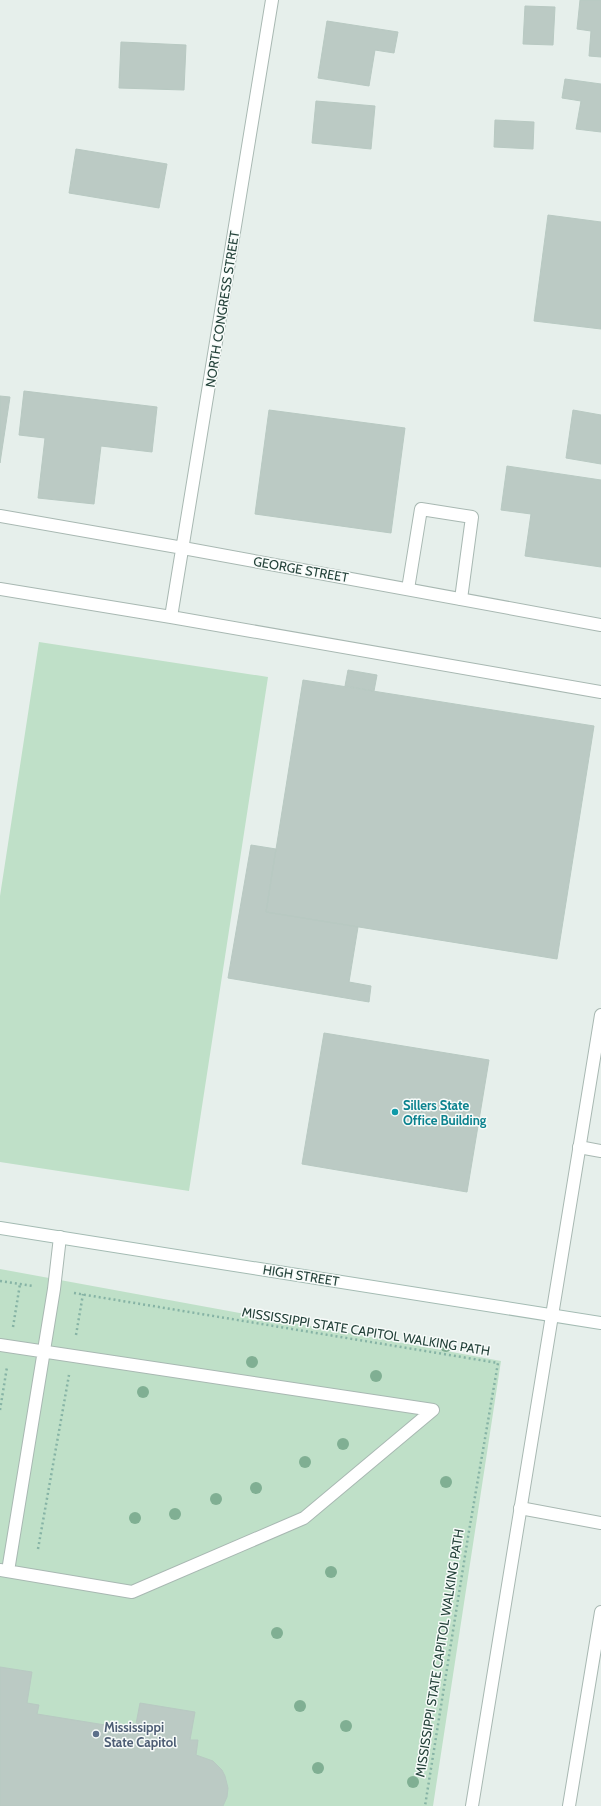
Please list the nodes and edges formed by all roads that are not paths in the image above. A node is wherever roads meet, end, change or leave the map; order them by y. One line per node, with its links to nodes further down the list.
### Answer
1 (272, 0): 3 (street, NORTH CONGRESS STREET)
2 (0, 516): 3 (street, GEORGE STREET)
3 (183, 548): 5 (street, GEORGE STREET); 7 (street, NORTH CONGRESS STREET)
4 (0, 589): 7 (street)
5 (408, 589): 6 (street, GEORGE STREET); 6 (street)
6 (461, 599): 8 (street, GEORGE STREET)
7 (171, 617): 9 (street)
8 (601, 625)
9 (601, 692)
10 (601, 1015): 11 (street)
11 (579, 1147): 12 (street); 15 (street)
12 (601, 1151)
13 (0, 1228): 14 (street, HIGH STREET)
14 (60, 1237): 15 (street, HIGH STREET); 18 (street)
15 (552, 1315): 16 (street, HIGH STREET); 19 (street)
16 (601, 1323)
17 (0, 1345): 18 (street)
18 (44, 1352): 21 (street); 21 (street)
19 (520, 1508): 20 (street); 23 (street)
20 (601, 1523)
21 (4, 1571)
22 (601, 1612): 24 (street)
23 (472, 1806)
24 (569, 1806)

